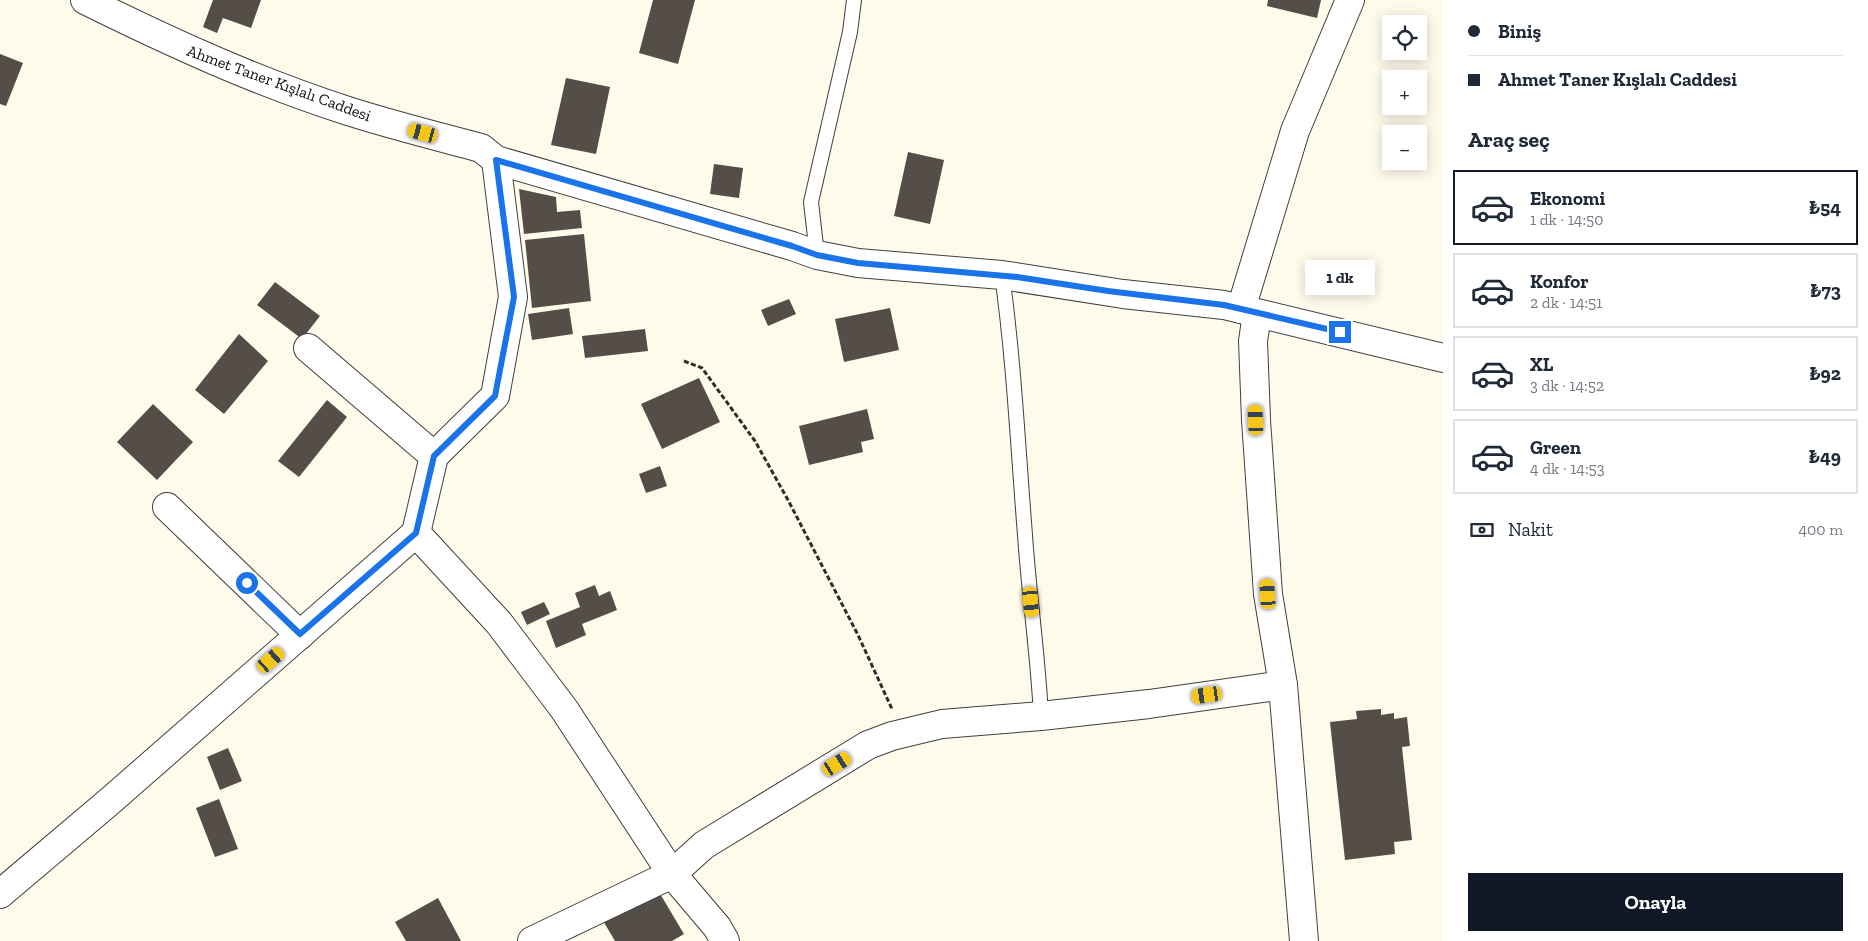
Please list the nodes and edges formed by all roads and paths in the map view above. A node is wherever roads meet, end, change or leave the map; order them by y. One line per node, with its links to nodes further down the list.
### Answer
1 (85, 0): 4 (street, Ahmet Taner Kışlalı Caddesi)
2 (854, 0): 5 (lane)
3 (1350, 0): 7 (street)
4 (496, 160): 5 (street, Ahmet Taner Kışlalı Caddesi); 11 (street)
5 (817, 255): 6 (street, Ahmet Taner Kışlalı Caddesi)
6 (1002, 275): 7 (street, Ahmet Taner Kışlalı Caddesi); 16 (lane)
7 (1249, 311): 9 (street, Ahmet Taner Kışlalı Caddesi); 15 (street)
8 (308, 348): 11 (street)
9 (1443, 358)
10 (684, 361): 17 (path)
11 (434, 456): 13 (street)
12 (167, 507): 14 (street)
13 (416, 533): 14 (street); 18 (street)
14 (300, 634): 19 (street)
15 (1283, 685): 16 (street); 22 (street)
16 (1041, 716): 17 (street)
17 (902, 733): 18 (street)
18 (672, 874): 20 (street); 21 (street)
19 (0, 894)
20 (532, 941)
21 (725, 941)
22 (1304, 941)

